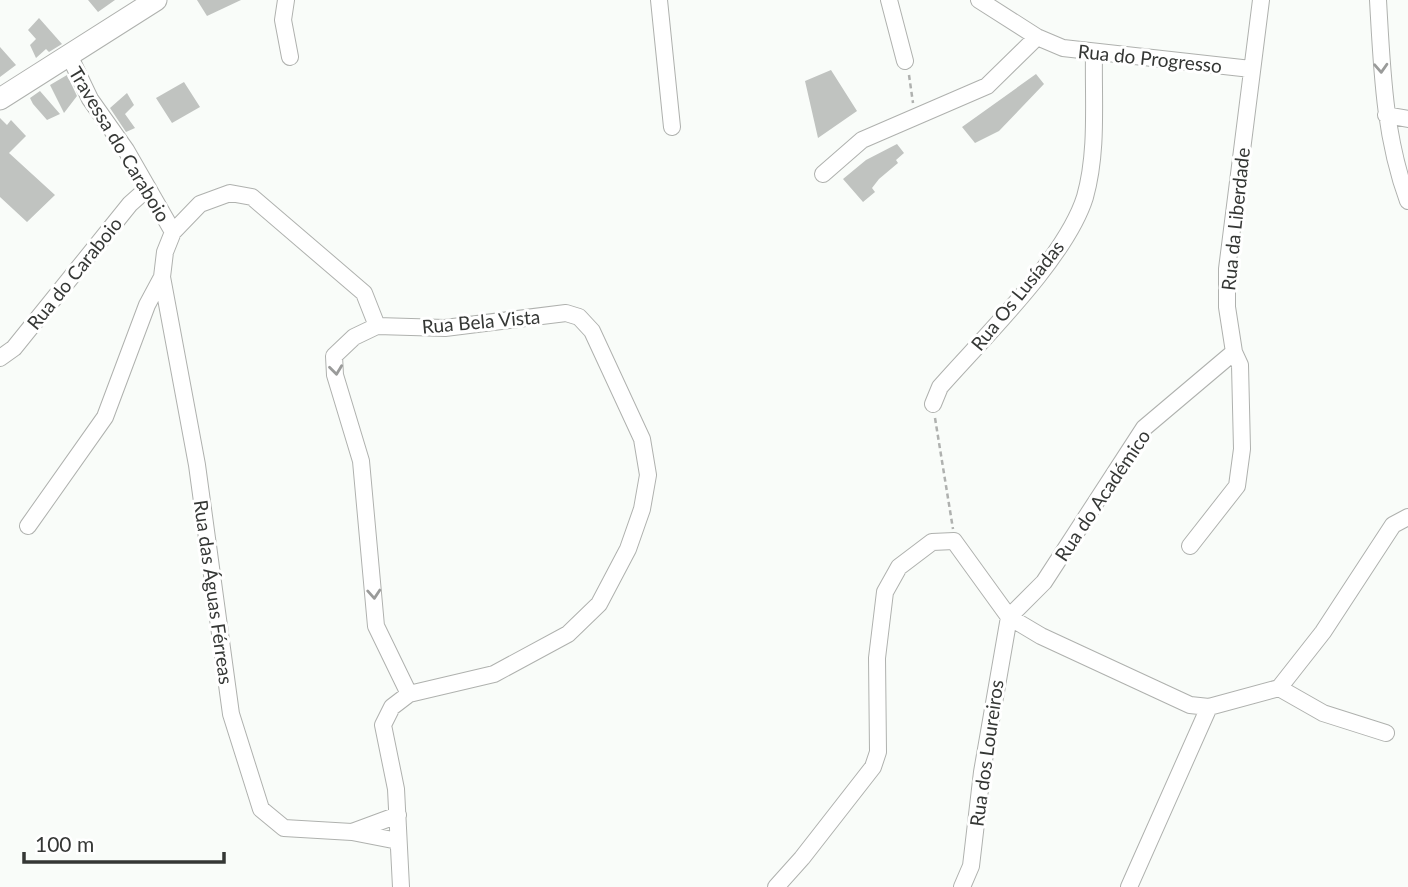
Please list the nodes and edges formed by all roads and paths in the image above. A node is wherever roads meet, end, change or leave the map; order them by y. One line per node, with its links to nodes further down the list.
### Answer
1 (156, 0): 10 (street)
2 (286, 0): 11 (street)
3 (659, 0): 18 (street)
4 (889, 0): 12 (street)
5 (979, 0): 8 (street, Rua do Progresso)
6 (1261, 0): 13 (street, Rua da Liberdade)
7 (1378, 0): 16 (street, one-way to 16)
8 (1037, 37): 9 (street, Rua do Progresso); 15 (street)
9 (1094, 53): 13 (street, Rua do Progresso); 27 (street, Rua Os Lusíadas)
10 (69, 55): 14 (street); 20 (street, Travessa do Caraboio)
11 (290, 57)
12 (905, 61): 15 (path)
13 (1251, 69): 25 (street, Rua da Liberdade)
14 (0, 99)
15 (917, 114): 19 (street)
16 (1387, 115): 17 (street); 21 (street)
17 (1408, 119)
18 (671, 127)
19 (822, 174)
20 (148, 188): 22 (street, Travessa do Caraboio); 26 (street, Rua do Caraboio)
21 (1408, 201)
22 (173, 232): 23 (street); 24 (street)
23 (162, 277): 29 (street); 38 (street, Rua das Águas Férreas)
24 (377, 326): 34 (street, one-way to 34); 34 (street, Rua Bela Vista)
25 (1234, 352): 31 (street, Rua da Liberdade); 32 (street, Rua do Académico)
26 (0, 358)
27 (933, 404): 30 (path)
28 (1408, 517): 33 (street)
29 (28, 526)
30 (954, 541): 32 (street); 41 (street)
31 (1190, 546)
32 (1009, 617): 35 (street); 42 (street, Rua dos Loureiros)
33 (1279, 688): 35 (street); 36 (street)
34 (409, 694): 37 (street)
35 (1209, 707): 43 (street)
36 (1386, 733)
37 (398, 815): 38 (street, Rua das Águas Férreas); 39 (street)
38 (352, 832): 39 (street, Rua das Águas Férreas)
39 (398, 841): 40 (street)
40 (401, 887)
41 (776, 887)
42 (962, 887)
43 (1129, 887)

